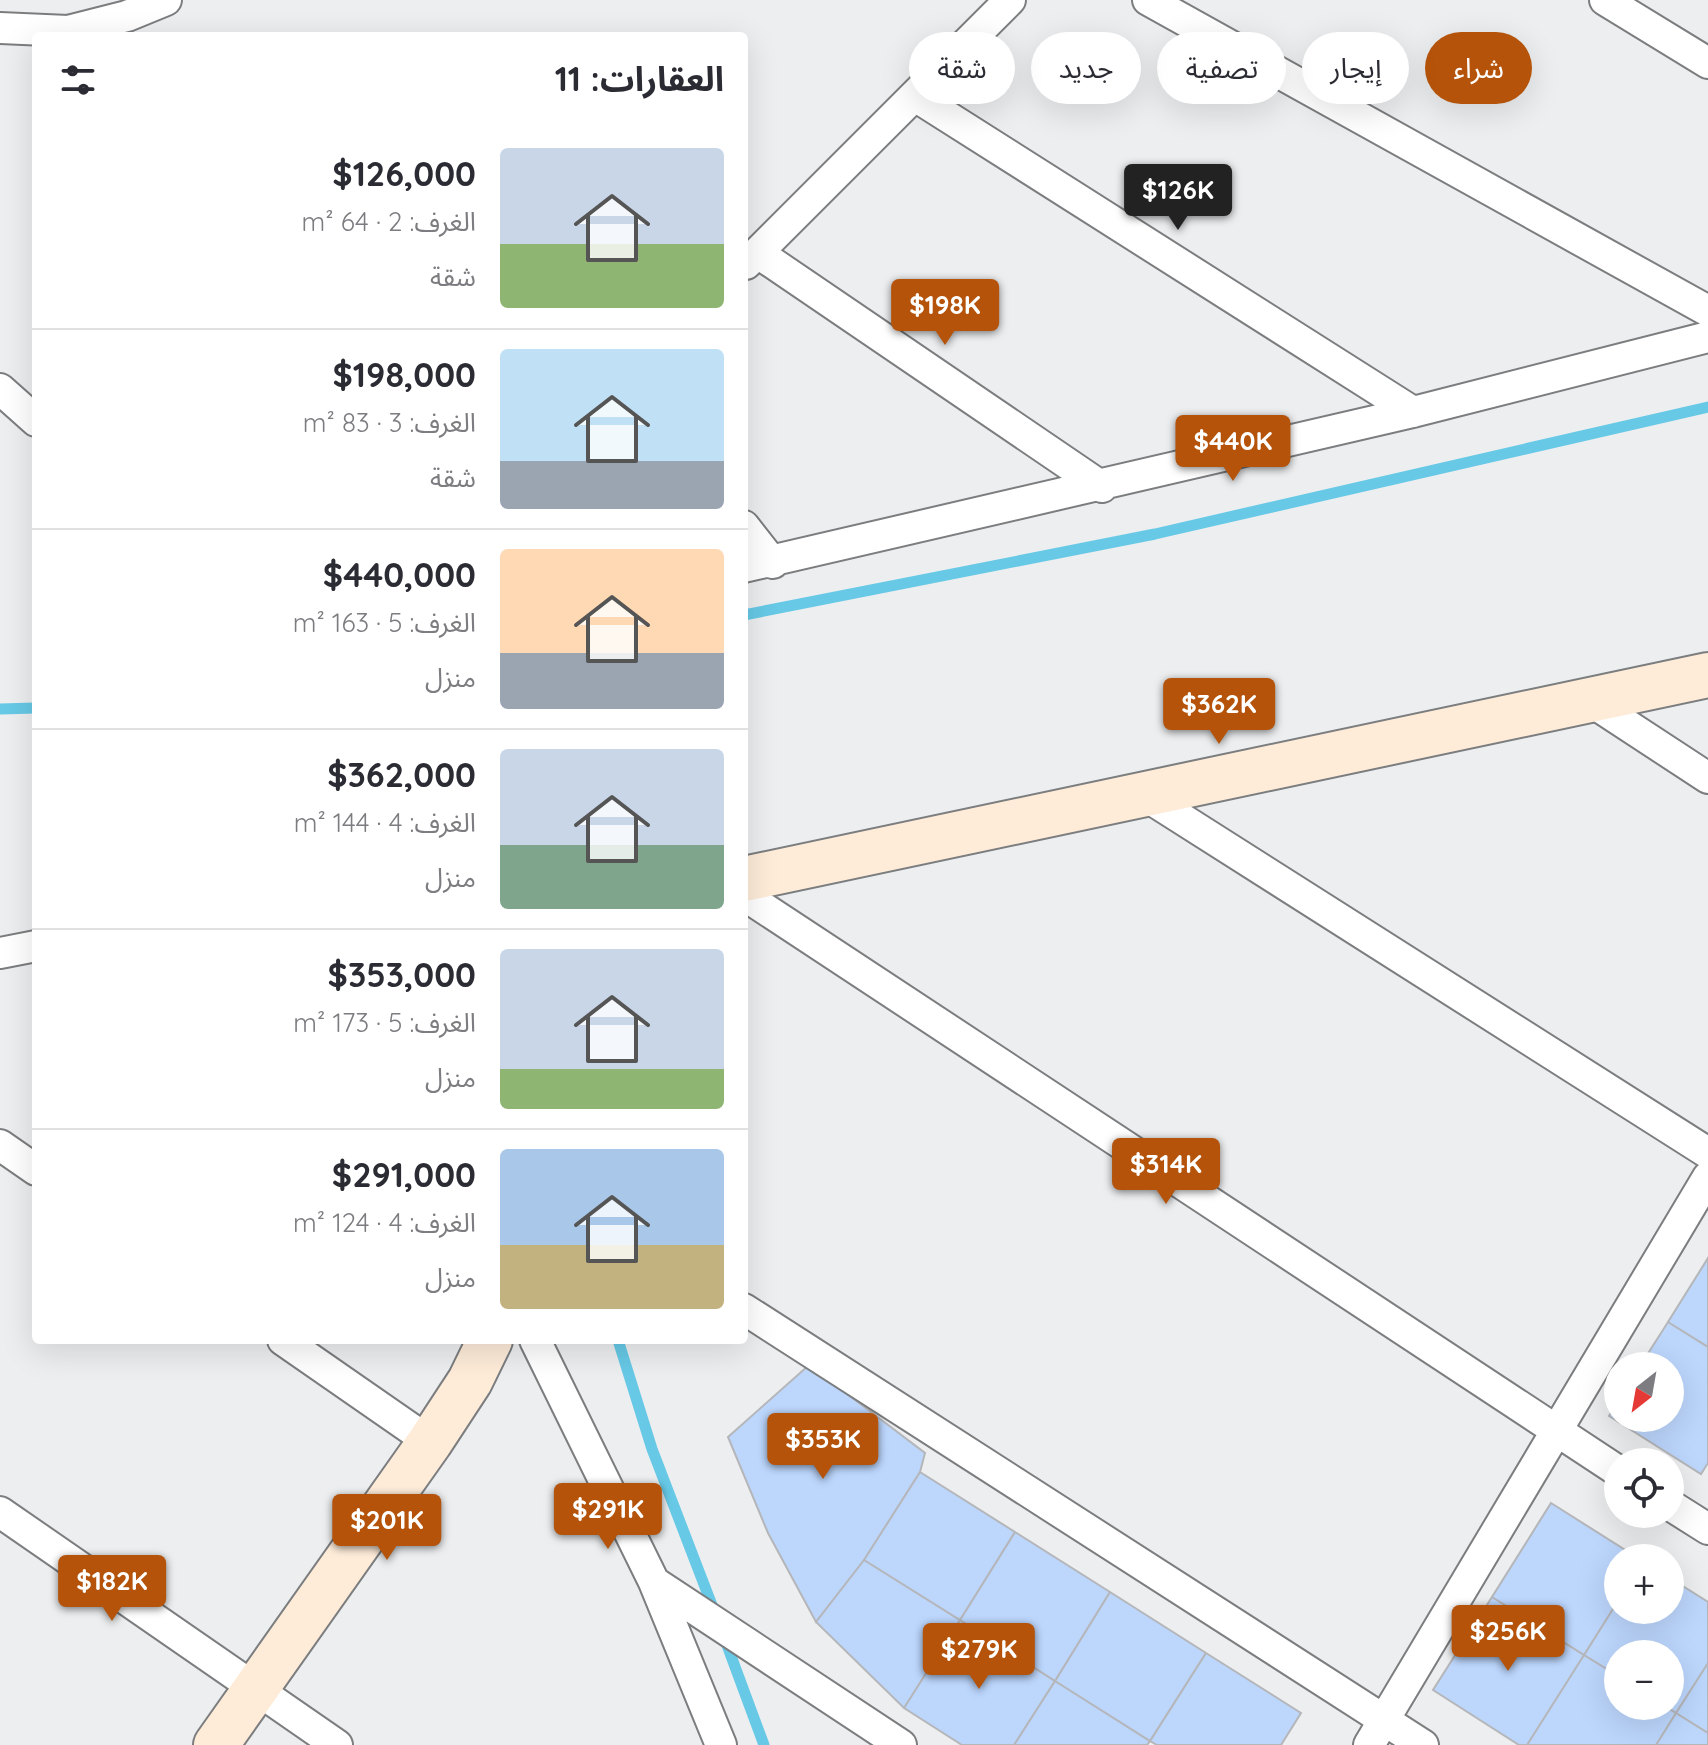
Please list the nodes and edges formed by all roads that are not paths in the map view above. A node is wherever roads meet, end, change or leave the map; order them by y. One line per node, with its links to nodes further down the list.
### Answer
1 (166, 0): 5 (street)
2 (1010, 0): 6 (street)
3 (1148, 0): 11 (street)
4 (1605, 0): 7 (street)
5 (0, 28)
6 (978, 32)
7 (1708, 63)
8 (909, 102): 10 (street)
9 (928, 104): 14 (street)
10 (751, 259): 16 (street)
11 (1708, 311)
12 (1708, 337): 14 (street)
13 (0, 389): 15 (street)
14 (1413, 412): 16 (street)
15 (32, 417)
16 (1102, 487): 18 (street)
17 (748, 537): 18 (street)
18 (758, 565)
19 (1708, 675): 20 (street)
20 (1592, 702): 21 (street); 22 (street)
21 (1708, 778)
22 (1146, 796): 23 (street); 28 (street)
23 (748, 878)
24 (748, 898): 35 (street)
25 (32, 947): 26 (street)
26 (0, 953)
27 (0, 1145): 29 (street)
28 (1708, 1153)
29 (32, 1167)
30 (1708, 1177): 35 (street)
31 (748, 1312): 43 (street)
32 (289, 1344): 36 (street)
33 (488, 1344): 36 (street)
34 (537, 1344): 41 (street)
35 (1559, 1432): 37 (street); 43 (street)
36 (430, 1442): 42 (street)
37 (1604, 1462)
38 (0, 1512): 42 (street)
39 (1684, 1514): 40 (street)
40 (1708, 1529)
41 (654, 1582): 46 (street); 47 (street)
42 (254, 1691): 44 (street); 45 (street)
43 (1376, 1733): 48 (street)
44 (216, 1745)
45 (337, 1745)
46 (721, 1745)
47 (901, 1745)
48 (1423, 1745)

